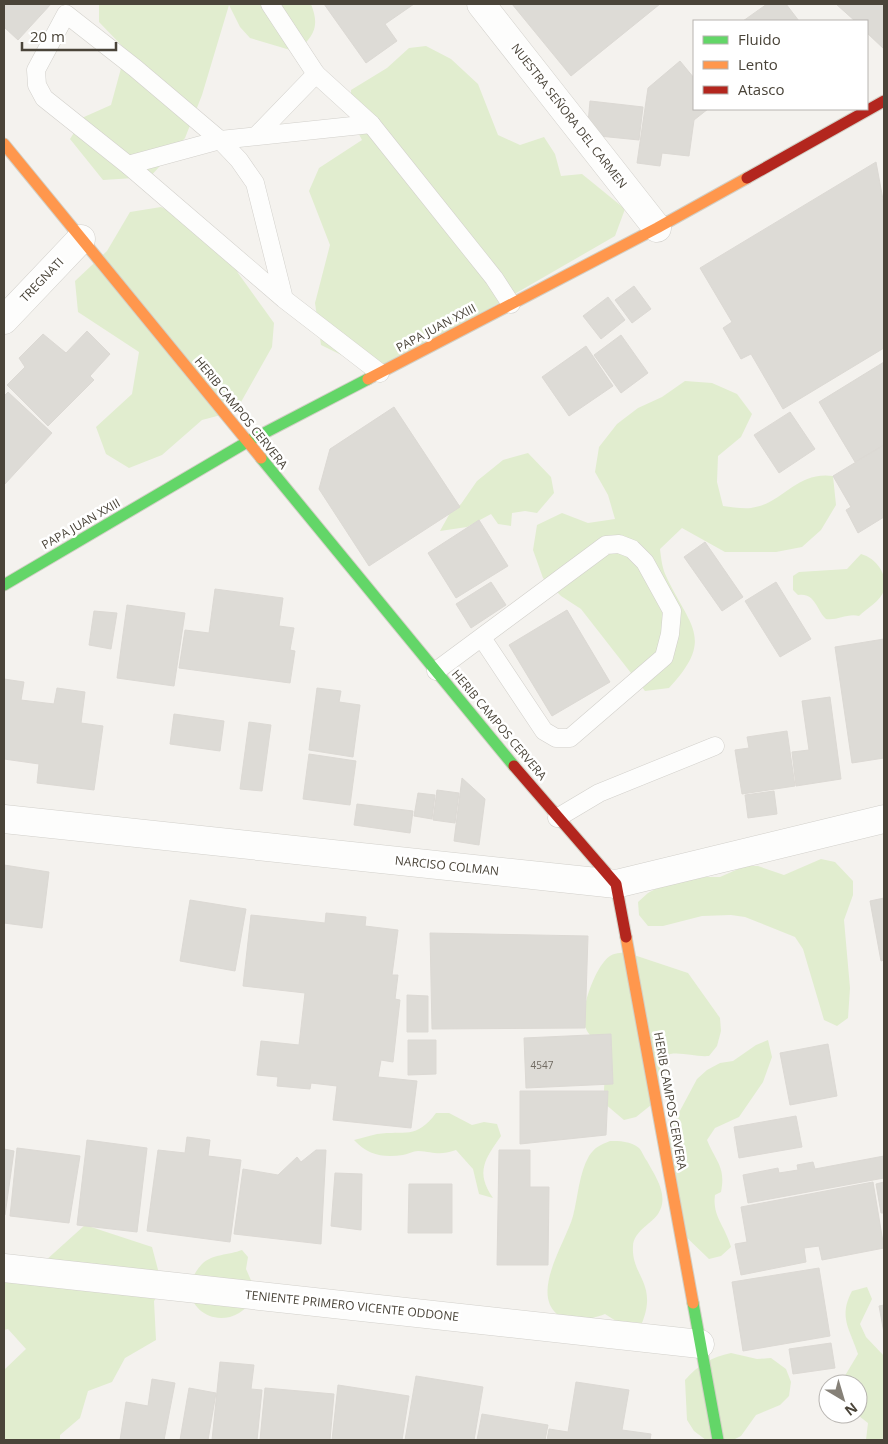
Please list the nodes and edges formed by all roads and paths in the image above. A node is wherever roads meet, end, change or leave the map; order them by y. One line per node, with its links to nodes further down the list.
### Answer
1 (270, 4): 4 (lane)
2 (481, 4): 11 (street, NUESTRA SEÑORA DEL CARMEN)
3 (69, 9): 8 (lane); 10 (lane)
4 (316, 74): 6 (lane); 7 (lane)
5 (884, 102): 11 (street, PAPA JUAN XXIII)
6 (371, 124): 7 (lane); 14 (lane)
7 (257, 135): 8 (lane)
8 (220, 140): 10 (lane); 13 (lane)
9 (4, 144): 12 (street, HERIB CAMPOS CERVERA)
10 (128, 166): 13 (lane)
11 (657, 228): 14 (street, PAPA JUAN XXIII)
12 (81, 239): 15 (street, TREGNATI); 17 (street, HERIB CAMPOS CERVERA)
13 (284, 299): 16 (lane)
14 (511, 304): 16 (street, PAPA JUAN XXIII)
15 (4, 320)
16 (380, 373): 17 (street, PAPA JUAN XXIII)
17 (247, 442): 18 (street, PAPA JUAN XXIII); 20 (street, HERIB CAMPOS CERVERA)
18 (4, 585)
19 (482, 638): 19 (lane); 20 (lane)
20 (436, 670): 22 (street, HERIB CAMPOS CERVERA)
21 (714, 746): 22 (lane)
22 (557, 818): 25 (street, HERIB CAMPOS CERVERA)
23 (4, 819): 25 (street, NARCISO COLMAN)
24 (884, 819): 25 (street, NARCISO COLMAN)
25 (616, 884): 27 (street, HERIB CAMPOS CERVERA)
26 (4, 1268): 27 (street, TENIENTE PRIMERO VICENTE ODDONE)
27 (700, 1344): 28 (street, HERIB CAMPOS CERVERA)
28 (718, 1440)

